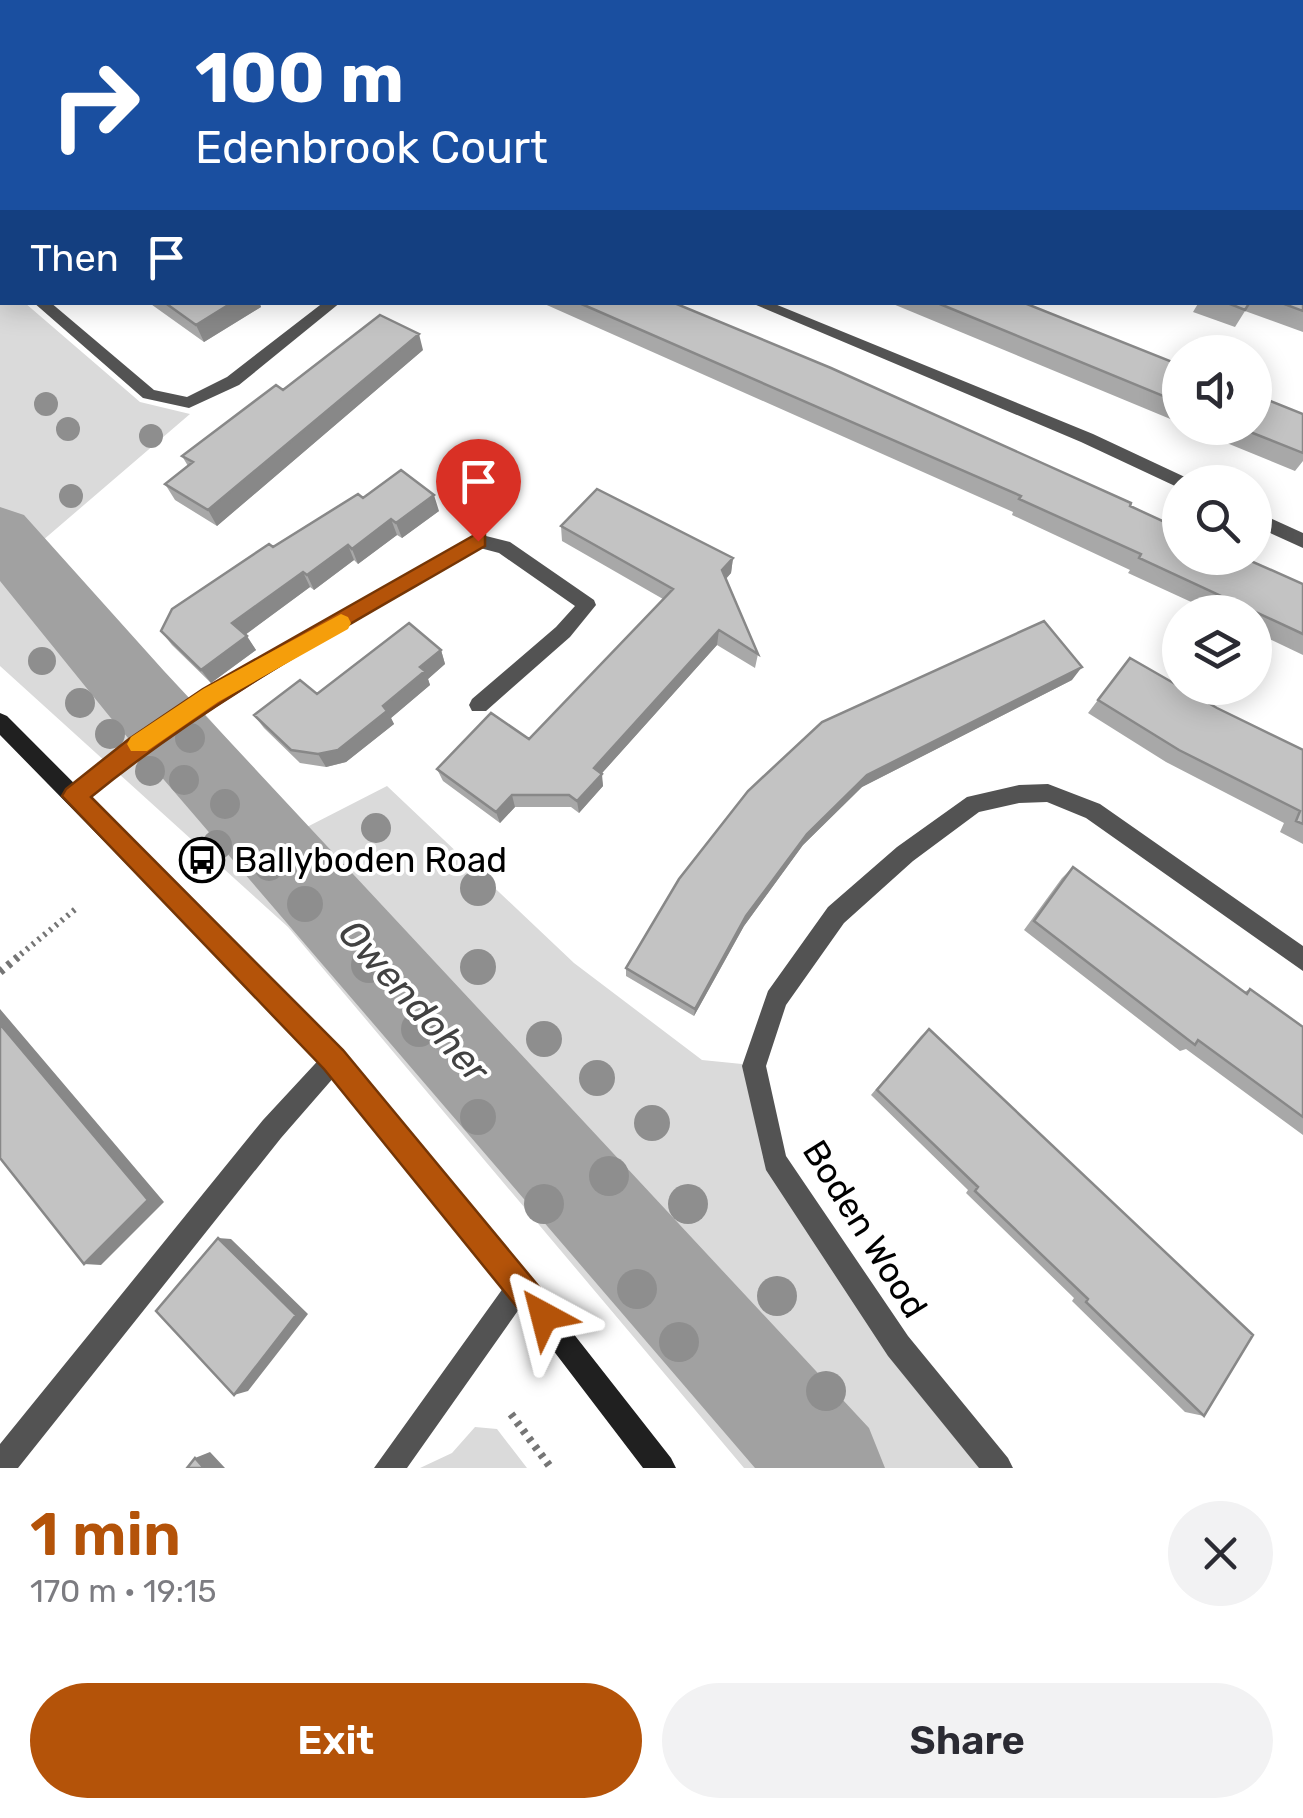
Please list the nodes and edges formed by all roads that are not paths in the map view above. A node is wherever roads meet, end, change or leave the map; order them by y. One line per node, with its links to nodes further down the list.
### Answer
1 (44, 305): 2 (street)
2 (330, 305)
3 (763, 305): 4 (street)
4 (1162, 473)
5 (1272, 526): 6 (street)
6 (1303, 541)
7 (480, 705): 9 (street)
8 (0, 722): 9 (main road)
9 (74, 796): 11 (main road)
10 (1303, 960): 16 (street, Boden Wood)
11 (334, 1060): 12 (main road); 13 (street)
12 (520, 1286): 14 (street); 15 (main road)
13 (0, 1468)
14 (389, 1468)
15 (662, 1468)
16 (998, 1468)

